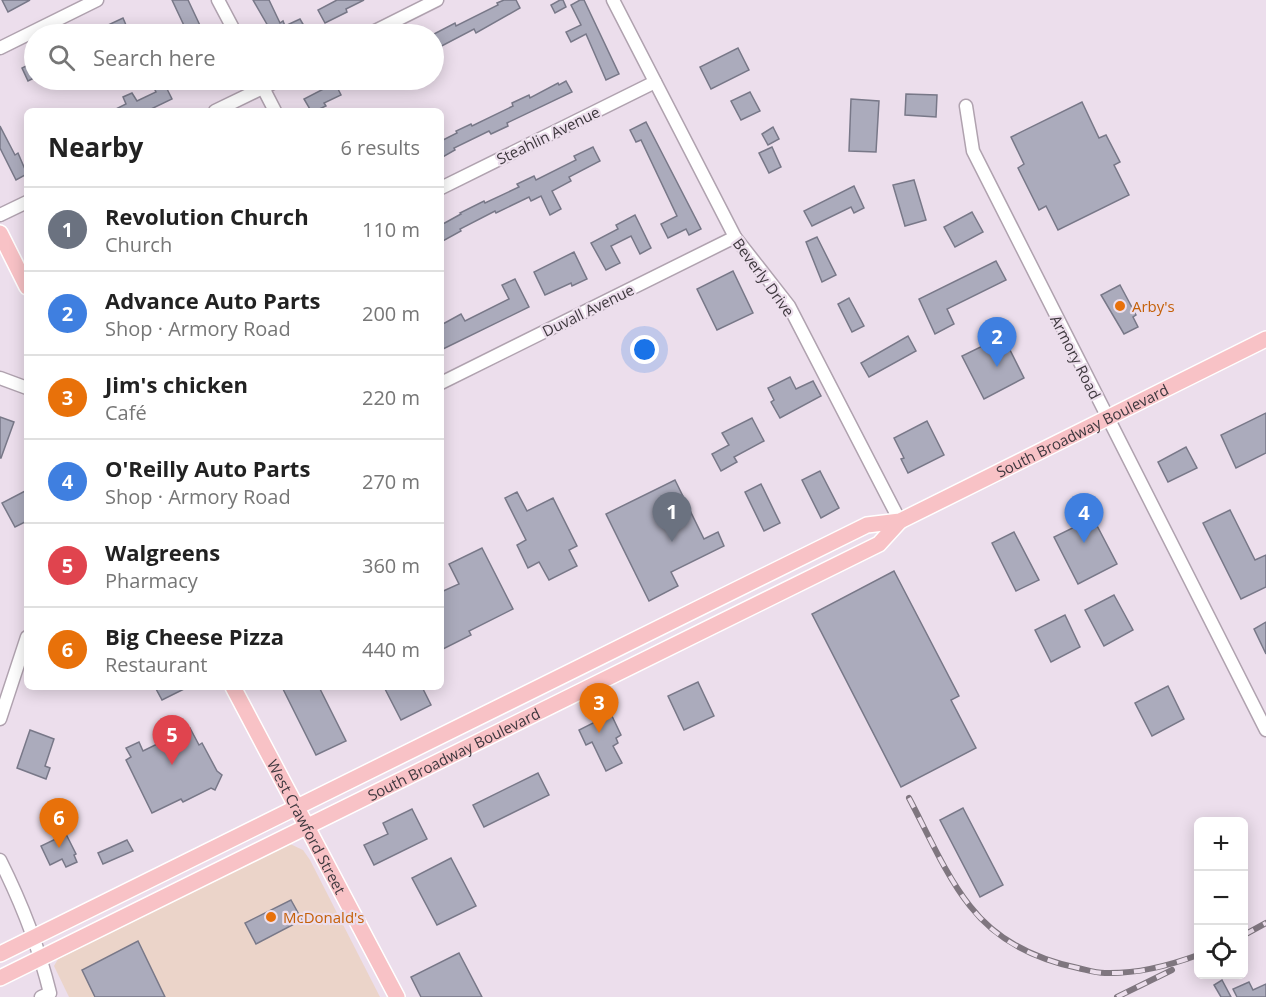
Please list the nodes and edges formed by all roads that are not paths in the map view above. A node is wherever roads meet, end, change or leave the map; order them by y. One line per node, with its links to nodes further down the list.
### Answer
1 (97, 0): 5 (street)
2 (218, 0): 6 (street)
3 (437, 0): 7 (street)
4 (613, 0): 10 (street, Beverly Drive)
5 (48, 24)
6 (231, 24)
7 (389, 24)
8 (24, 36): 9 (street)
9 (0, 48)
10 (655, 82): 16 (street, Steahlin Avenue); 20 (street, Beverly Drive)
11 (251, 90): 14 (street)
12 (264, 90): 15 (street)
13 (966, 106): 26 (street, Armory Road)
14 (220, 108)
15 (273, 108)
16 (444, 187)
17 (24, 203): 18 (street)
18 (0, 215)
19 (0, 233): 21 (main road)
20 (735, 237): 24 (street, Duvall Avenue); 27 (street, Beverly Drive)
21 (24, 281)
22 (1266, 339): 26 (main road, South Broadway Boulevard)
23 (0, 378): 25 (street)
24 (444, 382)
25 (24, 387)
26 (1106, 417): 27 (main road, South Broadway Boulevard); 31 (street, Armory Road)
27 (900, 521): 32 (main road, South Broadway Boulevard); 33 (main road, South Broadway Boulevard)
28 (24, 646): 30 (street)
29 (235, 690): 32 (main road, West Crawford Street)
30 (0, 719)
31 (1266, 730)
32 (296, 807): 33 (main road, West Crawford Street); 35 (main road, South Broadway Boulevard)
33 (306, 827): 37 (main road, South Broadway Boulevard); 40 (main road, West Crawford Street)
34 (0, 860): 35 (street)
35 (34, 937): 36 (main road, South Broadway Boulevard); 37 (street)
36 (0, 954)
37 (42, 957): 38 (main road, South Broadway Boulevard); 39 (street)
38 (0, 978)
39 (46, 995)
40 (397, 997)

